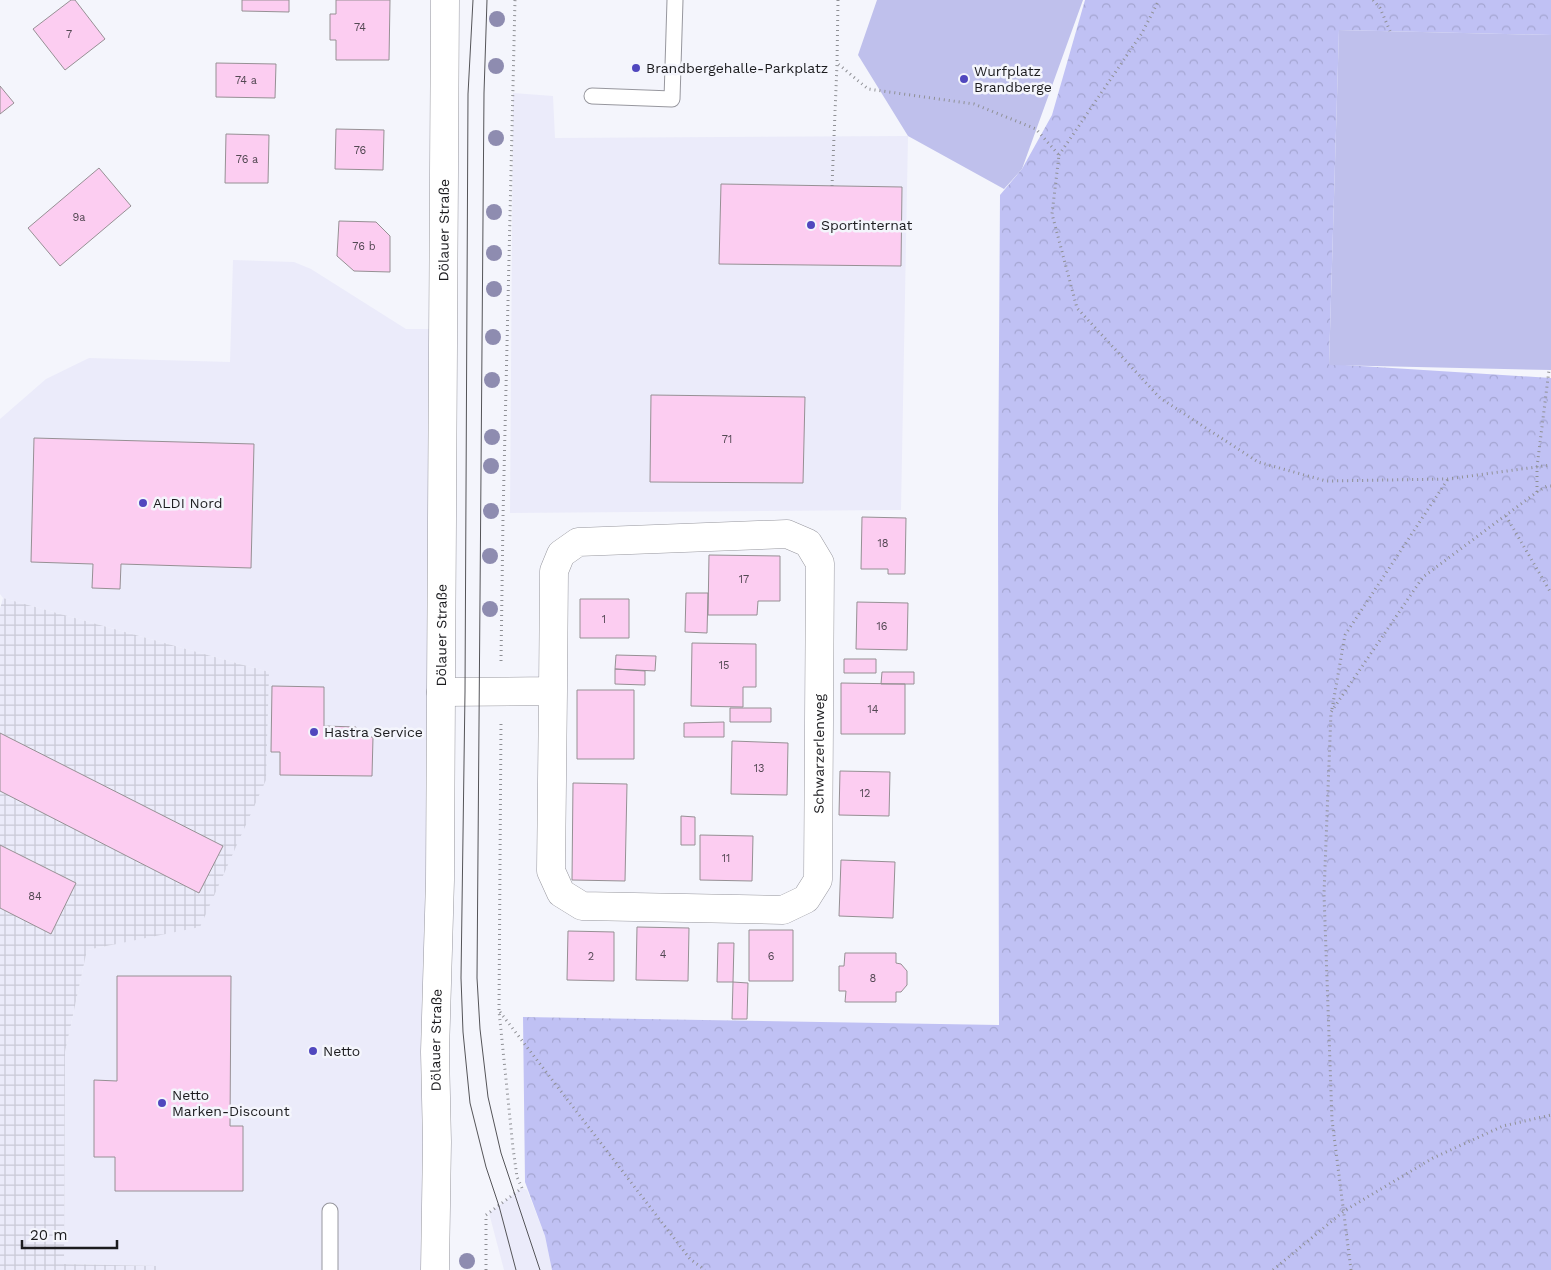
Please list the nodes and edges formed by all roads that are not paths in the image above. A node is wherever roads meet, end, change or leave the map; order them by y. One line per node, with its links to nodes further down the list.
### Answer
1 (445, 0): 5 (street, Dölauer Straße)
2 (675, 0): 3 (lane)
3 (592, 96)
4 (553, 691): 4 (street, Schwarzerlenweg); 5 (street)
5 (441, 692): 8 (street, Dölauer Straße)
6 (330, 1211): 7 (lane)
7 (330, 1270)
8 (435, 1270)

